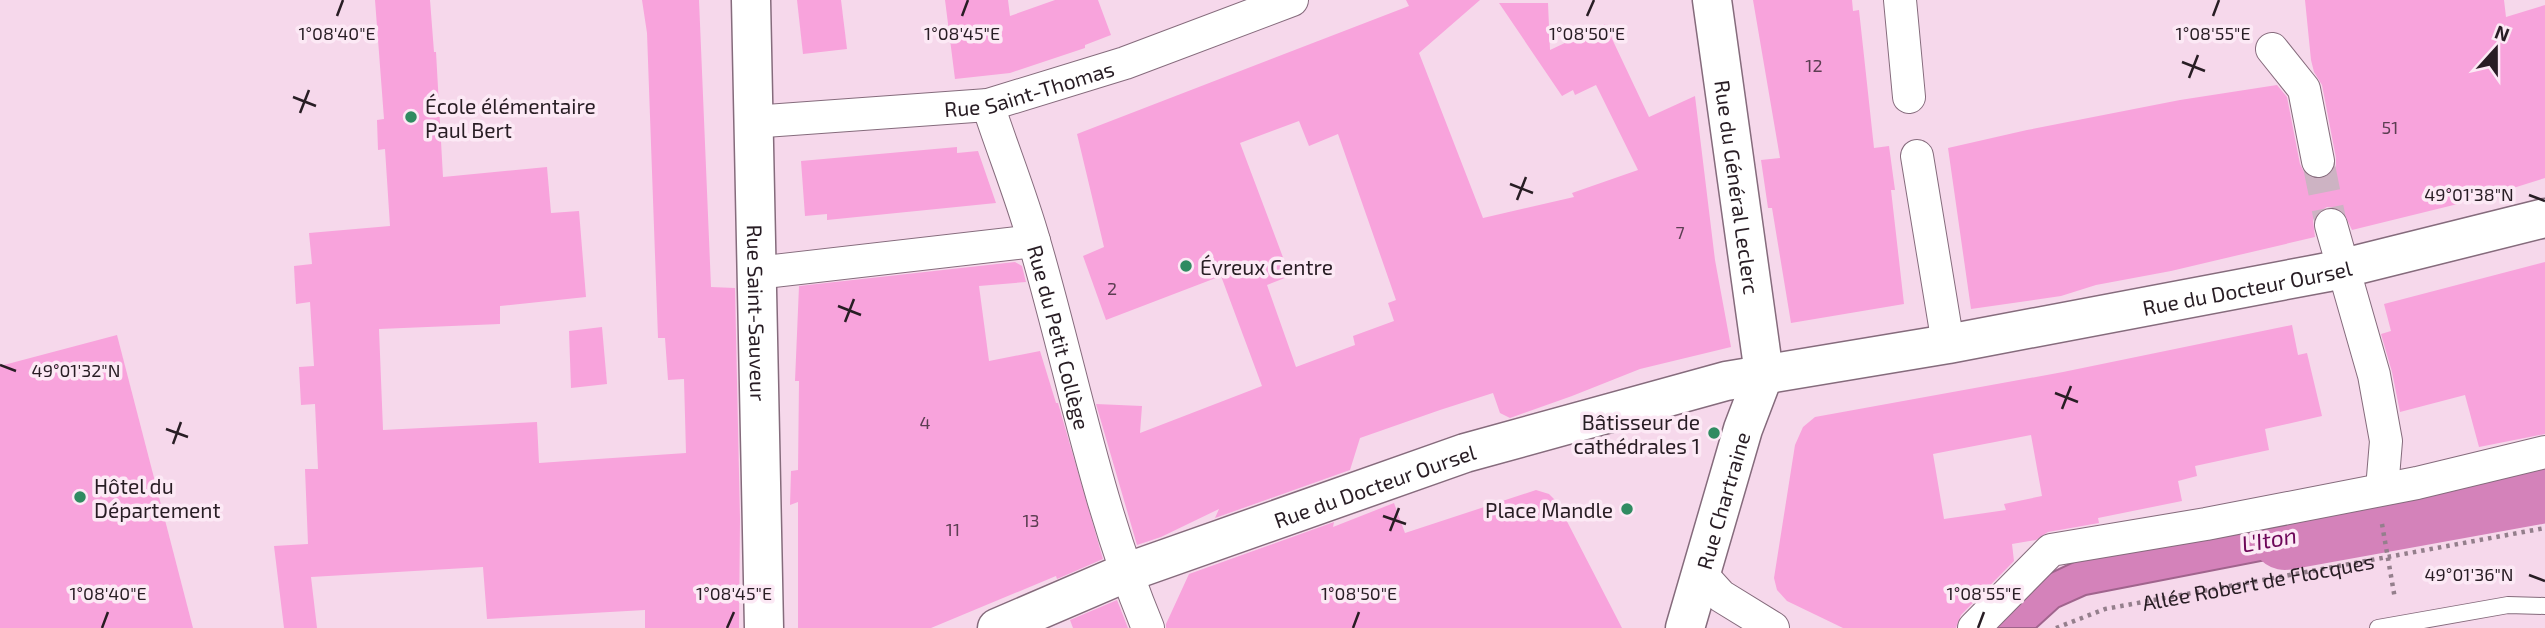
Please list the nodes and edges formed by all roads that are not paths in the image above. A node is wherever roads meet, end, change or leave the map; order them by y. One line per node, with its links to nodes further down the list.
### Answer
1 (751, 0): 8 (main road, Rue Saint-Sauveur)
2 (1292, 0): 7 (street, Rue Saint-Thomas)
3 (1712, 0): 17 (main road, Rue du Général Leclerc)
4 (1900, 0): 6 (street)
5 (2272, 49): 10 (street)
6 (1909, 97)
7 (988, 105): 8 (street, Rue Saint-Thomas); 13 (street, Rue du Petit Collège)
8 (752, 122): 15 (main road, Rue Saint-Sauveur)
9 (1917, 156): 16 (street)
10 (2318, 161)
11 (2545, 218): 14 (main road, Rue du Docteur Oursel)
12 (2331, 225): 14 (street)
13 (1034, 241): 15 (street); 20 (street, Rue du Petit Collège)
14 (2343, 267): 16 (main road, Rue du Docteur Oursel); 19 (street)
15 (755, 273): 24 (main road, Rue Saint-Sauveur)
16 (1948, 344): 17 (main road, Rue du Docteur Oursel)
17 (1764, 374): 20 (main road, Rue du Docteur Oursel); 21 (main road, Rue Chartraine)
18 (2545, 452): 19 (street)
19 (2382, 489): 29 (street)
20 (1125, 573): 23 (main road, Rue du Docteur Oursel); 26 (street, Rue du Petit Collège)
21 (1701, 573): 27 (main road, Rue Chartraine); 28 (street)
22 (2545, 606): 30 (lane)
23 (1034, 619): 25 (main road, Rue du Docteur Oursel)
24 (764, 628)
25 (997, 628)
26 (1148, 628)
27 (1685, 628)
28 (1773, 628)
29 (1974, 628)
30 (2378, 628)

